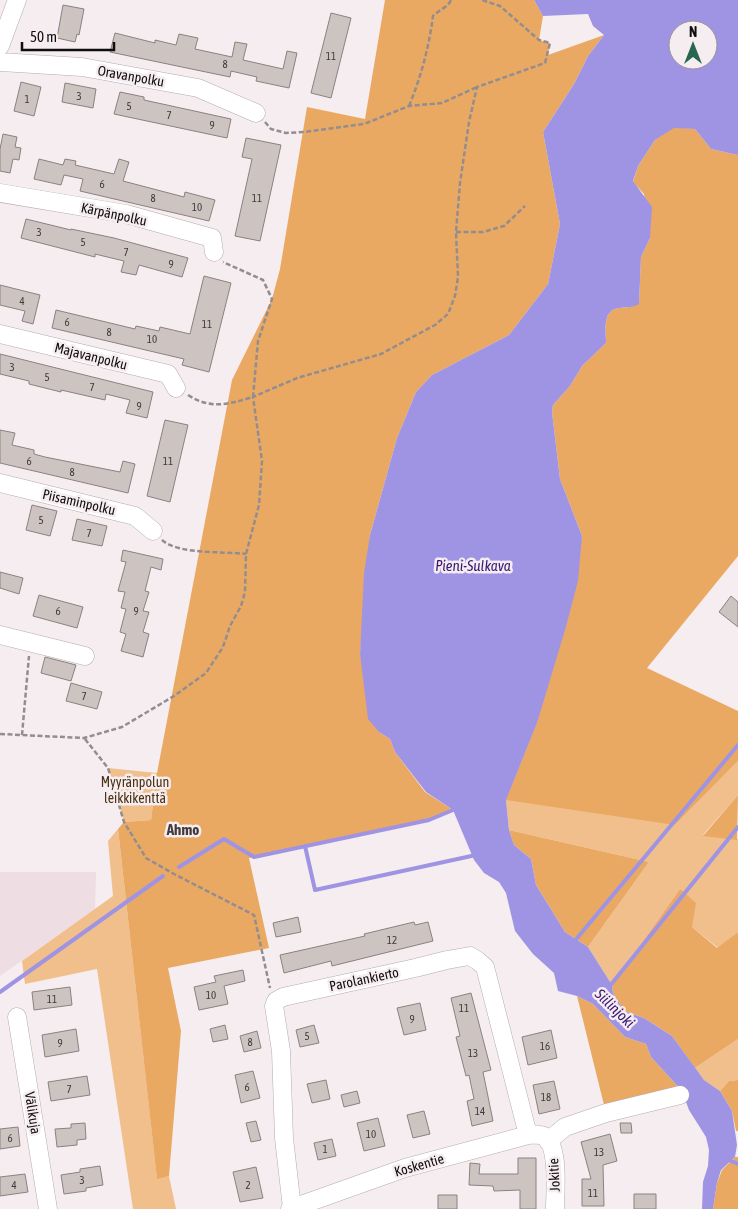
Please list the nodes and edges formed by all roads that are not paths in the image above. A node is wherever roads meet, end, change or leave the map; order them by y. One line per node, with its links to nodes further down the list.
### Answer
1 (17, 0): 2 (street)
2 (0, 46)
3 (0, 62): 4 (street, Oravanpolku)
4 (256, 113)
5 (0, 193): 6 (street, Kärpänpolku)
6 (214, 252)
7 (0, 334): 8 (street, Majavanpolku)
8 (176, 388)
9 (0, 483): 10 (street, Piisaminpolku)
10 (152, 531)
11 (0, 635): 12 (street)
12 (84, 656)
13 (17, 1016): 17 (street, Välikuja)
14 (680, 1095): 16 (street)
15 (528, 1135): 16 (street); 18 (street, Koskentie); 18 (street, Parolankierto)
16 (548, 1141): 19 (street, Jokitie)
17 (48, 1209)
18 (291, 1209)
19 (555, 1209)

